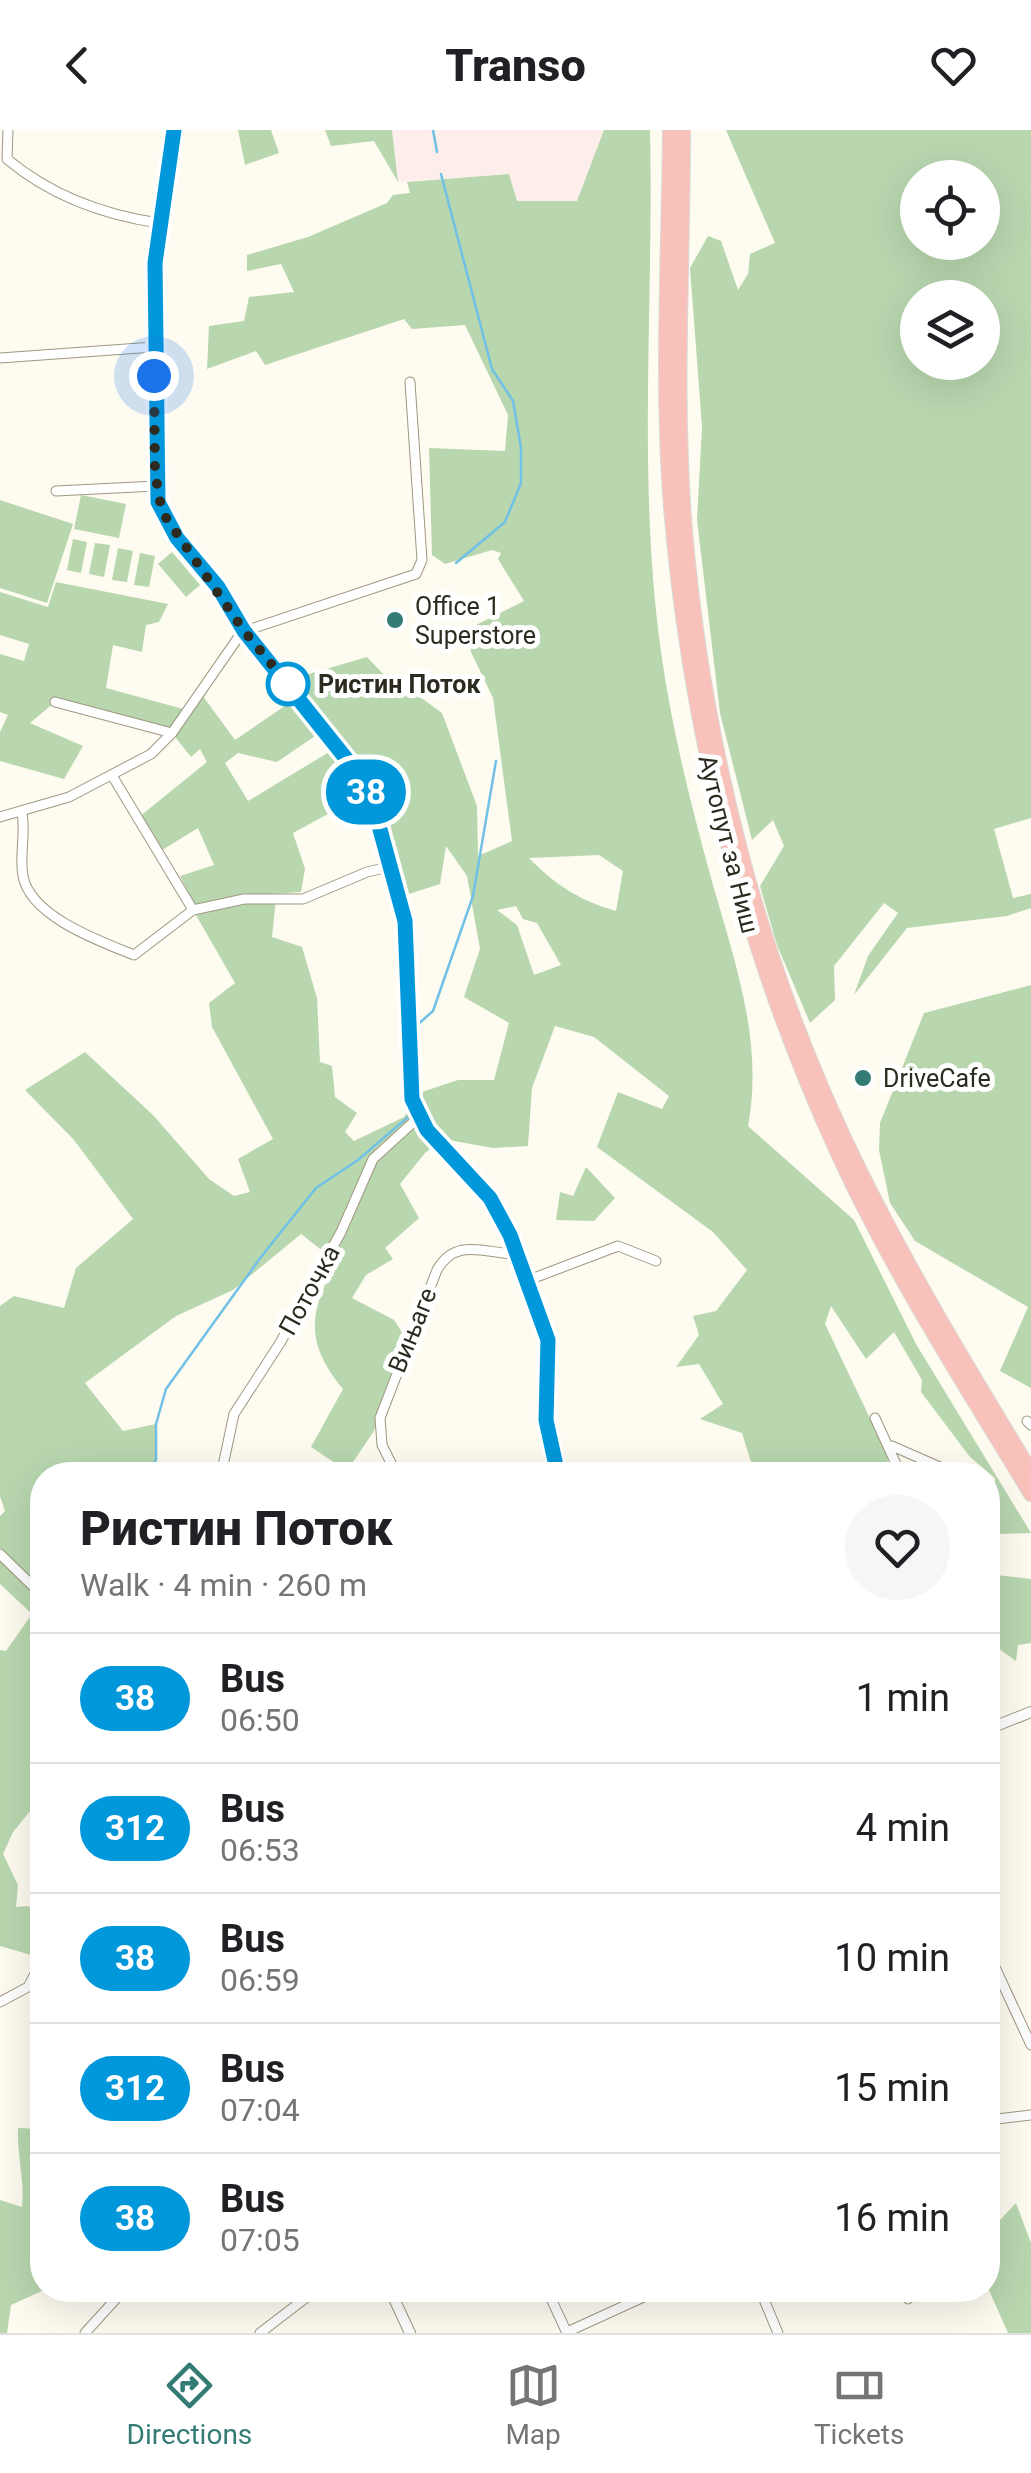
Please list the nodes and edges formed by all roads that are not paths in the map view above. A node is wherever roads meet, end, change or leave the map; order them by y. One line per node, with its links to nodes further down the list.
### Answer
1 (8, 130): 5 (street)
2 (174, 130): 5 (street)
3 (666, 130): 31 (highway, Аутопут за Ниш)
4 (683, 130): 30 (highway, Аутопут за Ниш)
5 (159, 223): 6 (street)
6 (154, 347): 7 (street); 9 (street)
7 (0, 358)
8 (410, 382): 11 (street)
9 (156, 486): 10 (street); 11 (street)
10 (56, 491)
11 (244, 631): 13 (street); 17 (street)
12 (55, 702): 13 (street)
13 (172, 733): 14 (street)
14 (113, 777): 15 (street); 18 (street)
15 (22, 813): 16 (street); 18 (street)
16 (0, 818)
17 (393, 866): 18 (street); 19 (street)
18 (192, 910)
19 (419, 1118): 20 (street); 25 (street, Поточка)
20 (516, 1254): 22 (street); 26 (street, Вињаге)
21 (656, 1260): 22 (street)
22 (526, 1281): 27 (street)
23 (875, 1418): 24 (street)
24 (892, 1446): 28 (street); 29 (street)
25 (224, 1462)
26 (390, 1462)
27 (555, 1462)
28 (898, 1462)
29 (928, 1462)
30 (1031, 1472)
31 (1031, 1494)
32 (0, 1554): 33 (street)
33 (30, 1583)
34 (1031, 1712): 35 (street)
35 (1000, 1724)
36 (1000, 1978): 39 (street)
37 (30, 1983): 38 (street)
38 (0, 2002)
39 (1031, 2044)
40 (1031, 2115): 41 (street)
41 (1000, 2119)
42 (113, 2302): 48 (street)
43 (300, 2302): 49 (street)
44 (396, 2302): 50 (street)
45 (553, 2302): 51 (street)
46 (633, 2302): 51 (street)
47 (765, 2302): 52 (street)
48 (85, 2333)
49 (260, 2333)
50 (410, 2333)
51 (567, 2333)
52 (778, 2333)

